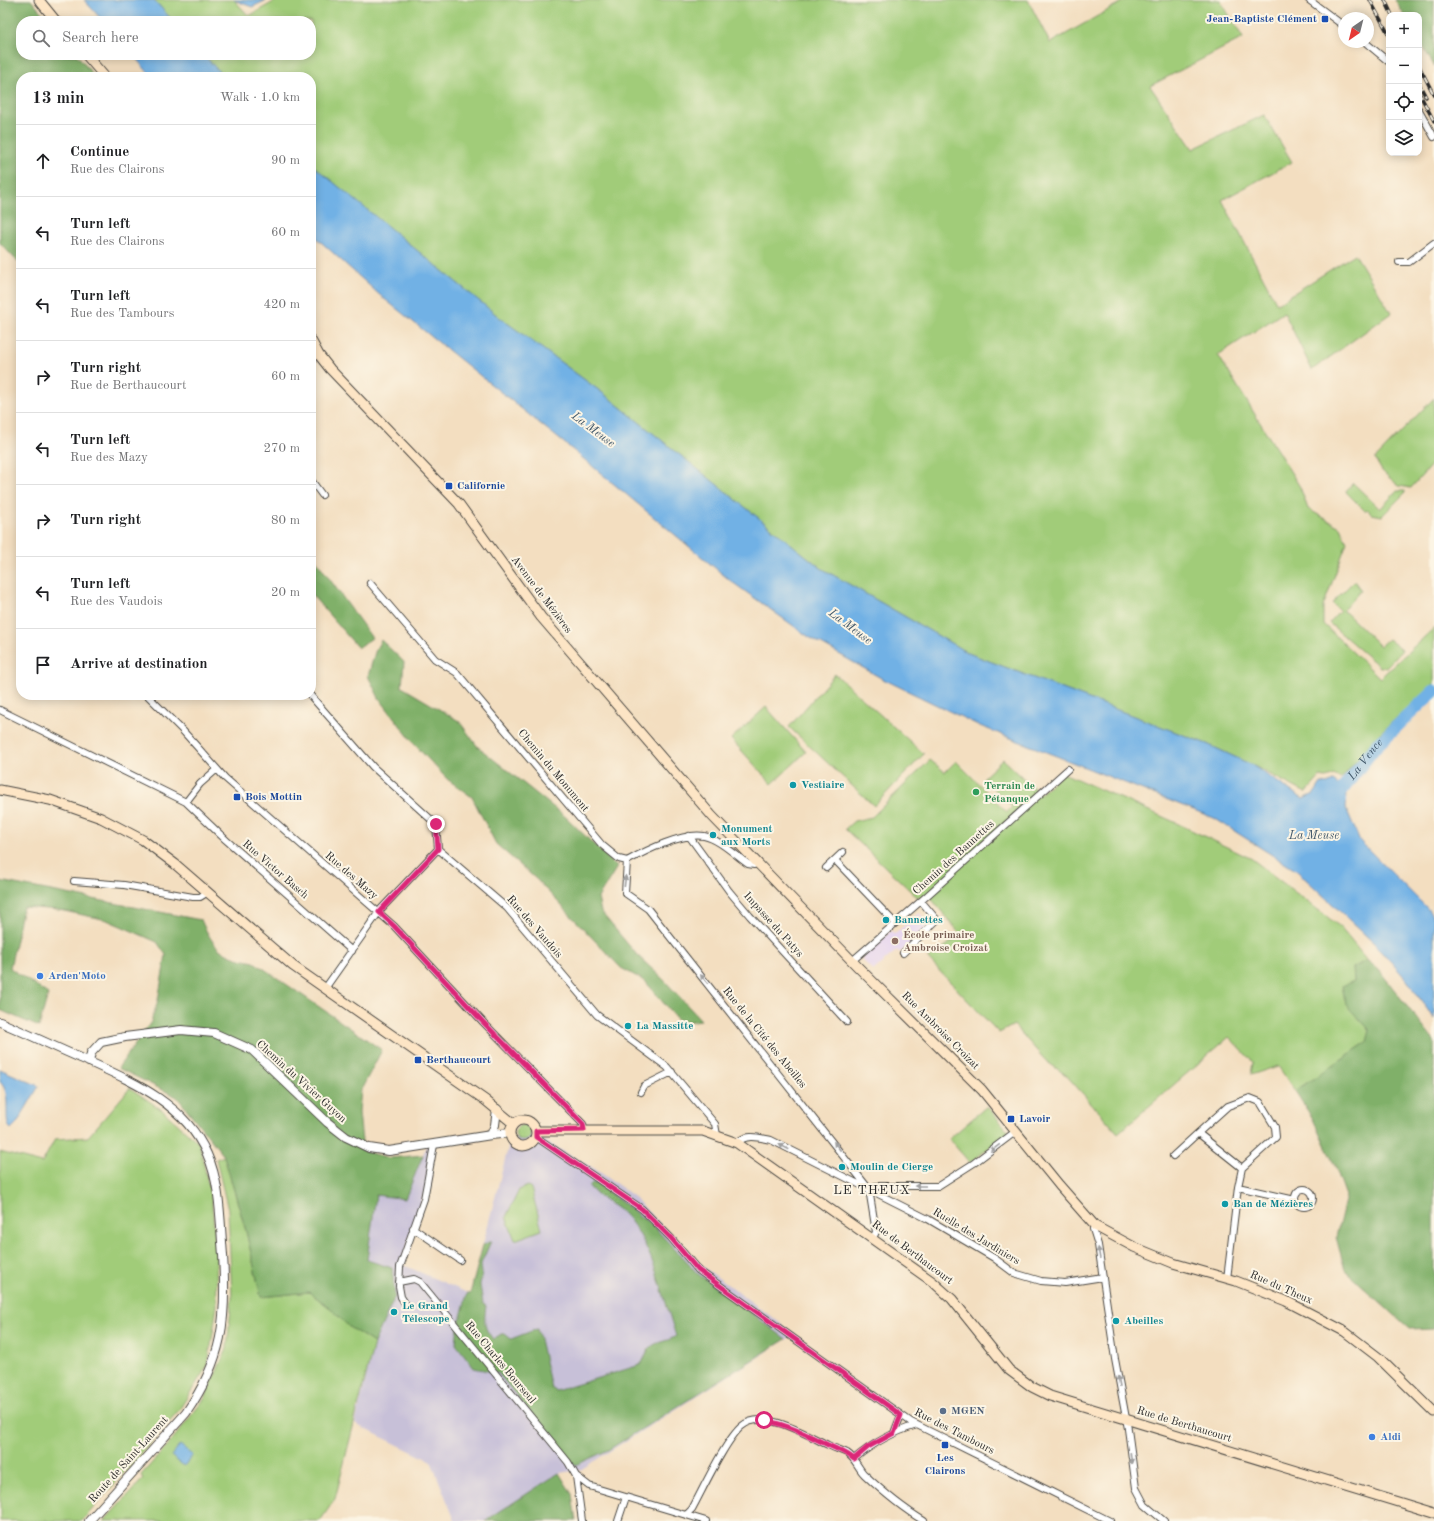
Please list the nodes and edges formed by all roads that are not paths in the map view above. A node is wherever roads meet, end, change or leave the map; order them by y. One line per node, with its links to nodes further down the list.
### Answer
1 (39, 0): 3 (main road)
2 (1309, 0): 4 (street)
3 (52, 16)
4 (1338, 22)
5 (1372, 48): 7 (street)
6 (90, 60): 8 (main road)
7 (1386, 60)
8 (101, 72)
9 (1422, 115): 10 (street)
10 (1434, 137)
11 (1434, 243): 12 (street)
12 (1399, 262)
13 (316, 355): 29 (main road, Avenue de Mézières)
14 (316, 487): 15 (street)
15 (322, 495)
16 (370, 583): 28 (street, Chemin du Monument)
17 (153, 700): 20 (street, Rue des Mazy)
18 (314, 700): 25 (street)
19 (0, 710): 23 (street, Rue Victor Basch)
20 (217, 768): 23 (street); 34 (street, Rue des Mazy)
21 (1068, 769): 33 (street, Chemin des Bannettes)
22 (0, 790): 32 (main road)
23 (186, 802): 36 (street, Rue Victor Basch)
24 (689, 836): 28 (street); 29 (street); 41 (street, Impasse du Patys)
25 (438, 849): 34 (street); 43 (street, Rue des Vaudois)
26 (843, 852): 27 (street)
27 (835, 860): 30 (street); 35 (street)
28 (627, 861): 59 (street, Rue de la Cité des Abeilles, one-way to 28)
29 (756, 863): 38 (main road, Rue Ambroise Croizat)
30 (826, 868)
31 (74, 881): 32 (street)
32 (208, 892): 39 (main road)
33 (921, 901): 35 (street, Chemin des Bannettes); 37 (street)
34 (379, 912): 36 (street); 47 (street, Rue des Mazy)
35 (895, 923): 38 (street, Chemin des Bannettes)
36 (352, 950): 39 (street)
37 (904, 953)
38 (852, 961): 48 (main road, Rue Ambroise Croizat)
39 (326, 987): 45 (main road)
40 (0, 1022): 42 (street, Route de Saint-Laurent)
41 (847, 1022)
42 (89, 1062): 55 (street, Chemin du Vivier Guyon); 79 (street, Route de Saint-Laurent)
43 (672, 1072): 44 (street); 53 (street, Rue des Vaudois)
44 (641, 1092)
45 (497, 1109): 46 (main road); 52 (street)
46 (514, 1124): 49 (main road); 51 (main road)
47 (584, 1130): 51 (main road, Rue de Berthaucourt); 53 (main road, Rue de Berthaucourt)
48 (1015, 1132): 59 (street, one-way to 59); 61 (main road, Rue Ambroise Croizat)
49 (510, 1133): 51 (main road); 52 (street, Chemin du Vivier Guyon)
50 (1198, 1133): 56 (street); 57 (street); 57 (street)
51 (536, 1134): 70 (street, Rue des Tambours)
52 (491, 1135): 55 (street, Chemin du Vivier Guyon)
53 (717, 1135): 54 (main road, Rue de Berthaucourt)
54 (737, 1143): 59 (street, Ruelle des Jardiniers, one-way to 54); 63 (main road, Rue de Berthaucourt)
55 (434, 1144): 62 (street)
56 (1172, 1156)
57 (1242, 1168): 58 (street)
58 (1238, 1186): 60 (street); 66 (street)
59 (869, 1189): 63 (street, Rue de la Cité des Abeilles); 65 (street, Ruelle des Jardiniers)
60 (1295, 1200)
61 (1095, 1226): 65 (street, one-way to 61); 66 (main road, Rue du Theux)
62 (413, 1228): 64 (street); 67 (street)
63 (873, 1238): 71 (main road, Rue de Berthaucourt)
64 (460, 1260)
65 (1103, 1277): 71 (street, one-way to 65)
66 (1227, 1279): 69 (main road, Rue du Theux)
67 (399, 1282): 68 (street); 75 (street, Rue Charles Bourseul)
68 (405, 1303)
69 (1434, 1412)
70 (901, 1415): 72 (street, Rue des Tambours); 73 (street)
71 (1126, 1419): 77 (main road, Rue de Berthaucourt); 85 (street, one-way to 85)
72 (917, 1425): 73 (street); 84 (street, Rue des Tambours)
73 (894, 1433): 74 (street)
74 (854, 1459): 78 (street); 83 (street)
75 (576, 1476): 76 (street); 80 (street)
76 (626, 1497): 78 (street); 81 (street)
77 (1434, 1513)
78 (686, 1515): 82 (street)
79 (89, 1521)
80 (582, 1521)
81 (618, 1521)
82 (706, 1521)
83 (924, 1521)
84 (1110, 1521)
85 (1164, 1521)

